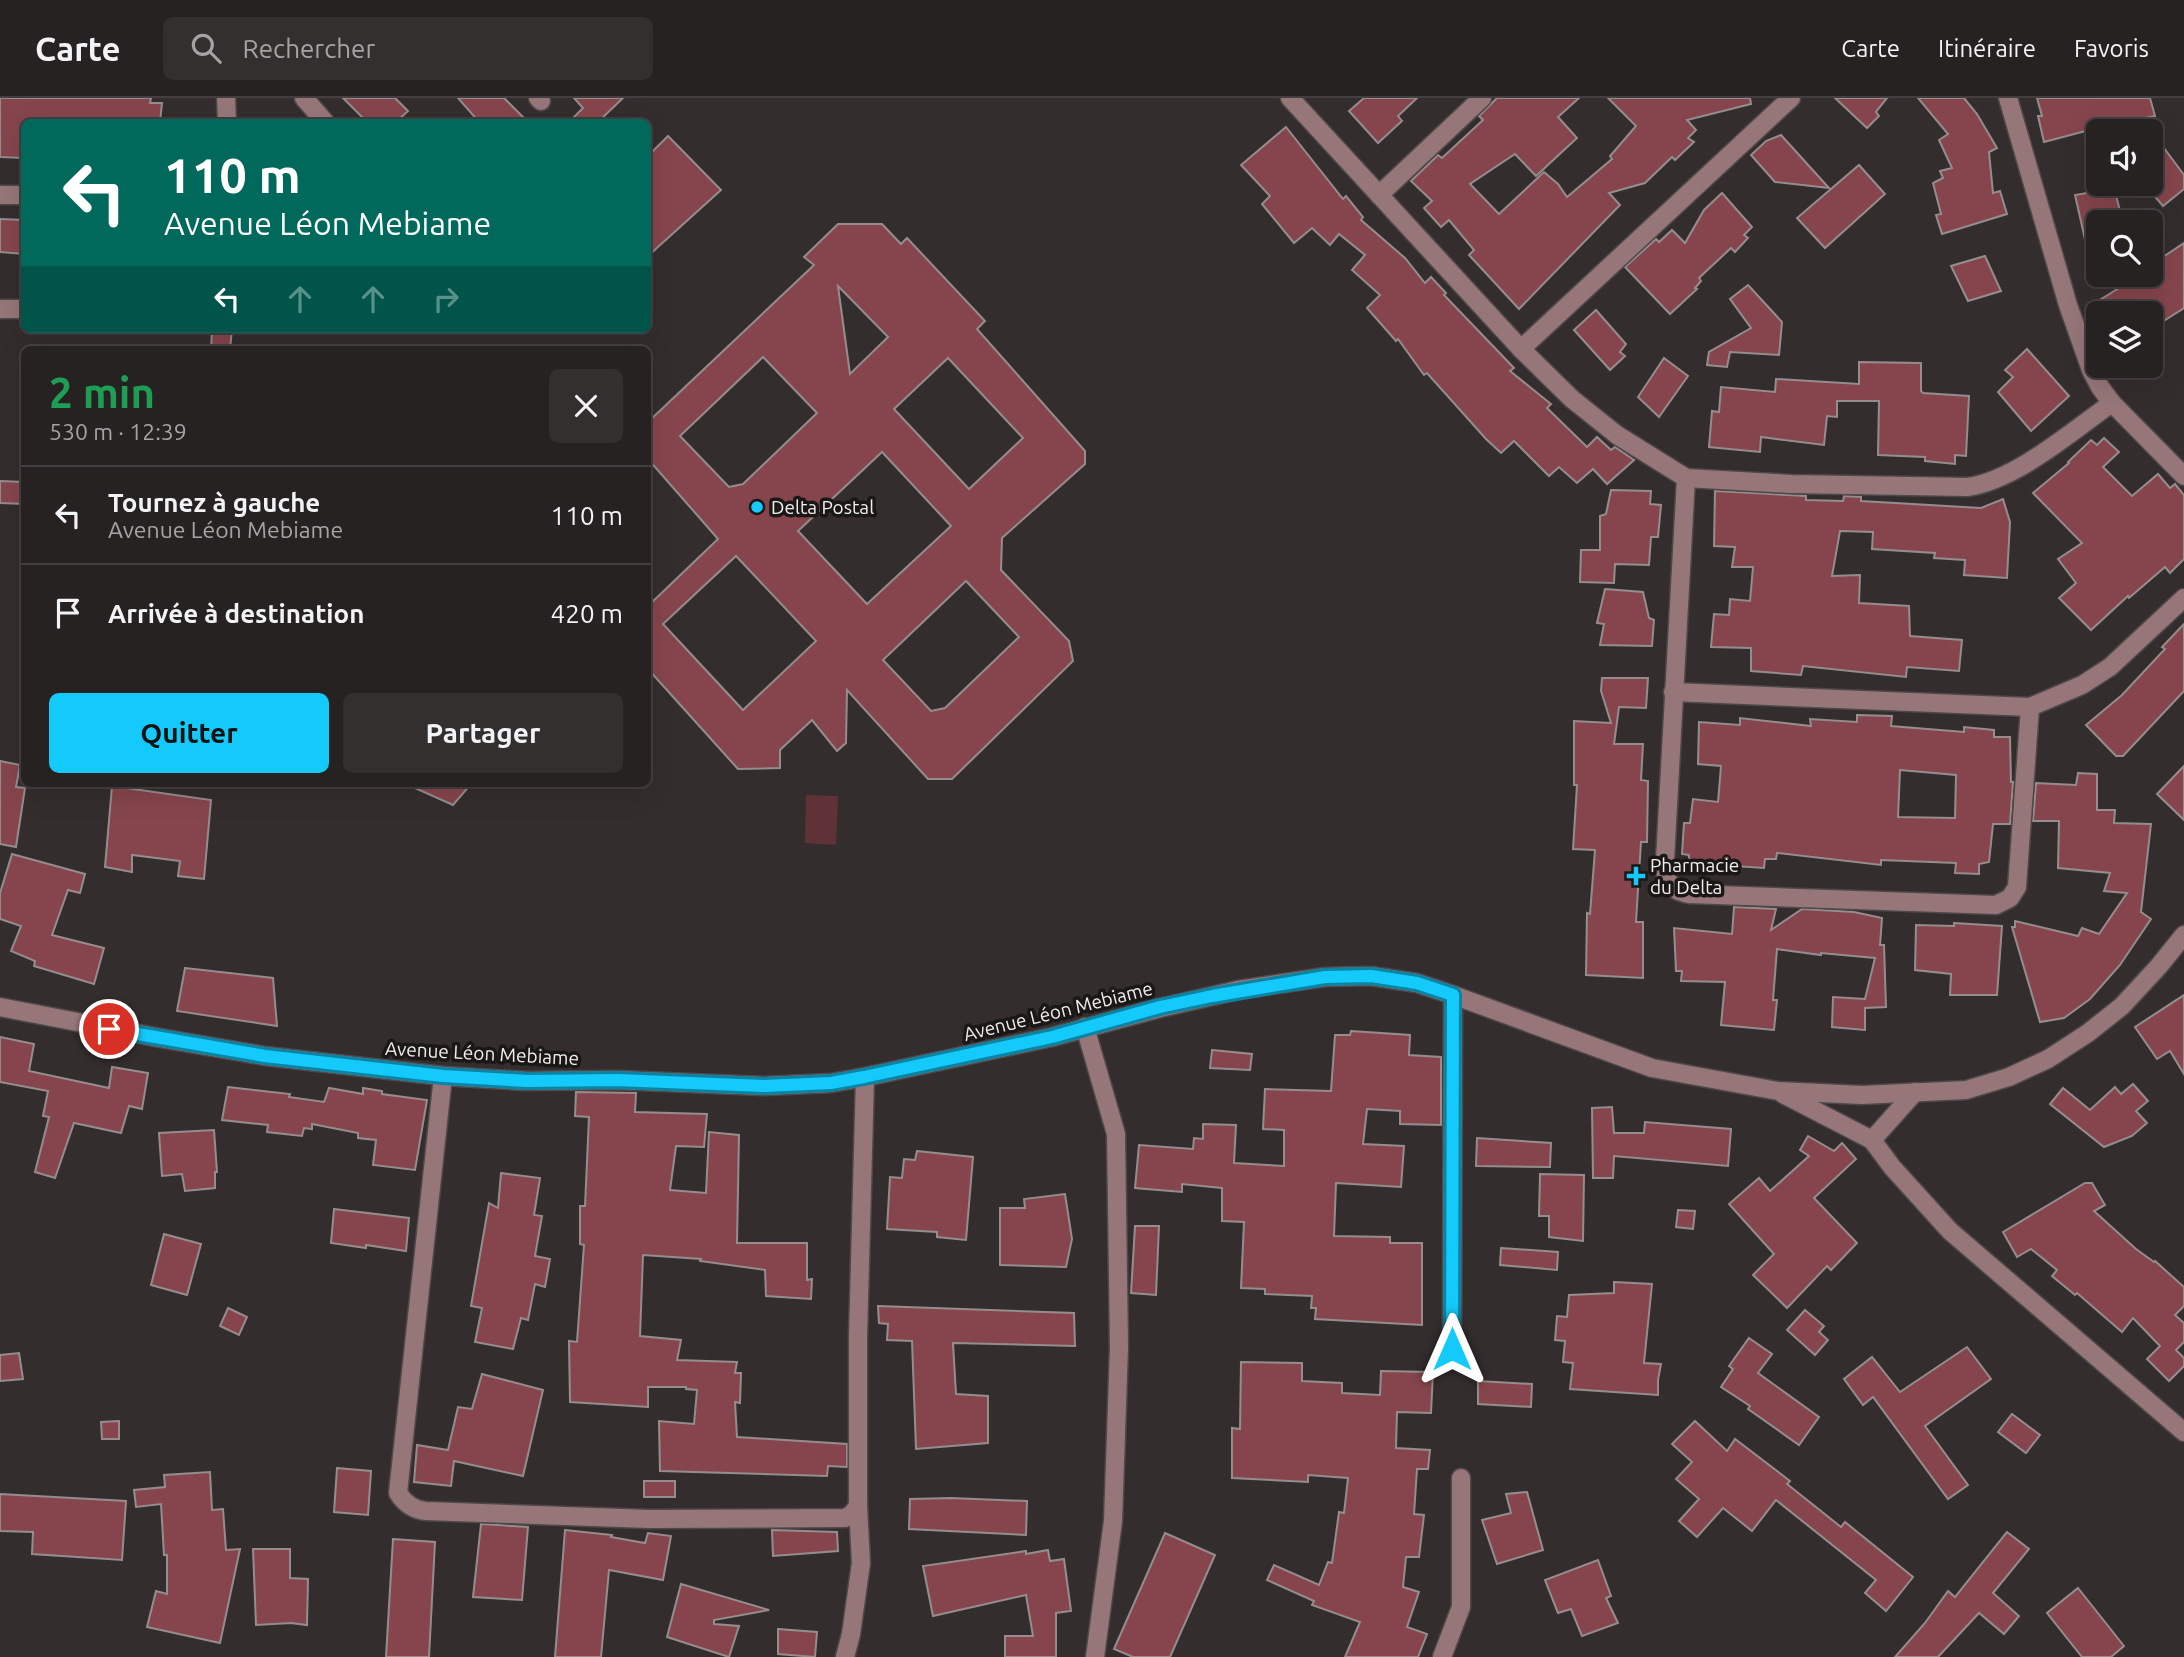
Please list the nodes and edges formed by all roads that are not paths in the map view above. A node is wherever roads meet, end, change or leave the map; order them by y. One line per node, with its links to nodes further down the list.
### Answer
1 (226, 98): 7 (street)
2 (304, 98): 8 (street)
3 (1290, 98): 11 (street)
4 (1482, 98): 11 (street)
5 (1791, 98): 14 (street)
6 (2008, 98): 15 (street)
7 (227, 119)
8 (322, 119)
9 (0, 195): 10 (street)
10 (21, 195)
11 (1379, 195): 14 (street)
12 (0, 309): 13 (street)
13 (21, 309)
14 (1521, 349): 17 (street)
15 (2112, 403): 16 (street); 17 (street)
16 (2184, 476)
17 (1686, 478): 19 (street)
18 (2184, 598): 20 (street)
19 (1673, 692): 20 (street); 20 (street)
20 (2031, 707)
21 (2184, 935): 28 (street, Avenue Léon Mebiame)
22 (1453, 995): 24 (street, Avenue Léon Mebiame); 27 (street, Avenue Léon Mebiame); 30 (street)
23 (0, 1007): 25 (street, Avenue Léon Mebiame)
24 (1085, 1027): 26 (street, Avenue Léon Mebiame); 35 (street)
25 (443, 1076): 26 (street, Avenue Léon Mebiame); 33 (street)
26 (864, 1077): 33 (street)
27 (1778, 1091): 28 (street, Avenue Léon Mebiame); 29 (street)
28 (1916, 1092): 29 (street)
29 (1872, 1140): 31 (street)
30 (1452, 1349)
31 (2184, 1432)
32 (1461, 1478): 36 (street)
33 (859, 1506): 34 (street)
34 (845, 1657)
35 (1095, 1657)
36 (1443, 1657)

